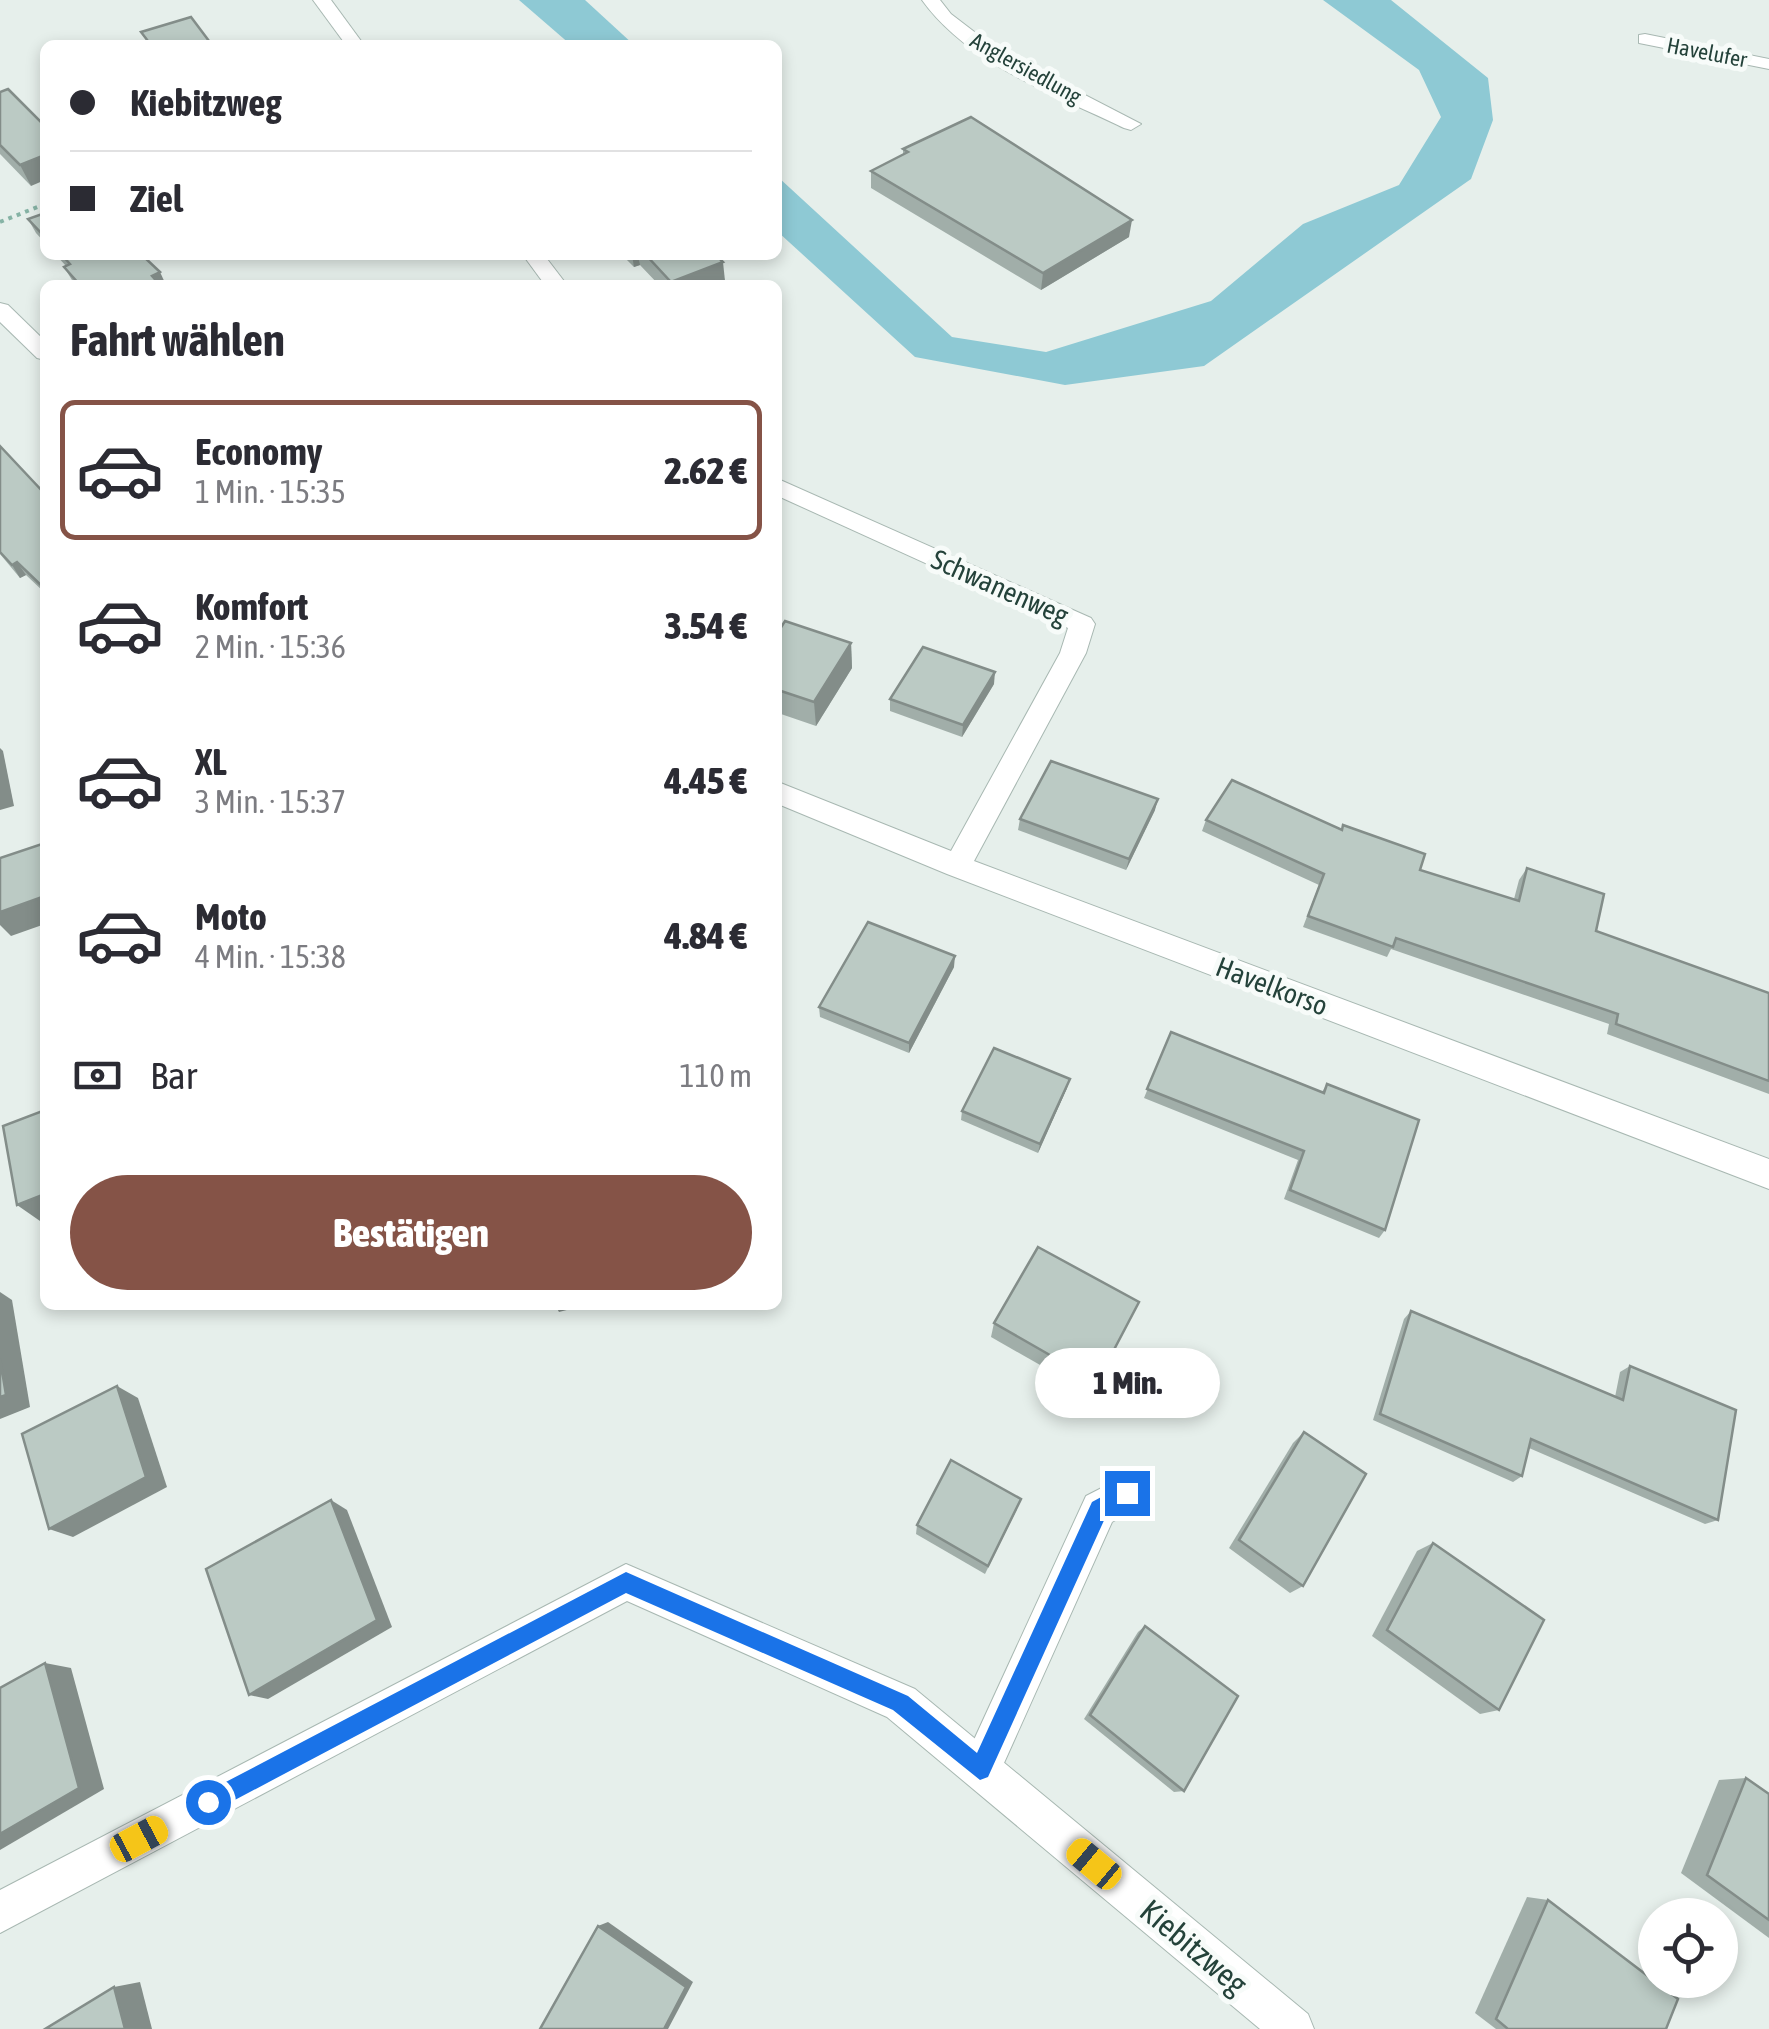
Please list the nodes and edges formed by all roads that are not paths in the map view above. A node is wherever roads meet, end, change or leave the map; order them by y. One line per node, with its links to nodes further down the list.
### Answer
1 (322, 0): 4 (street)
2 (930, 0): 6 (street, Anglersiedlung)
3 (1645, 39): 5 (street, Havelufer)
4 (351, 40)
5 (1769, 64)
6 (1132, 124)
7 (537, 260): 8 (street)
8 (552, 280)
9 (2, 319): 10 (street)
10 (40, 349)
11 (782, 489): 13 (street, Schwanenweg)
12 (782, 795): 13 (street, Havelkorso)
13 (957, 866): 14 (street, Havelkorso)
14 (1769, 1174)
15 (1127, 1493): 16 (street)
16 (980, 1769): 17 (street, Kiebitzweg); 18 (street, Kiebitzweg)
17 (0, 1912)
18 (1293, 2029)

